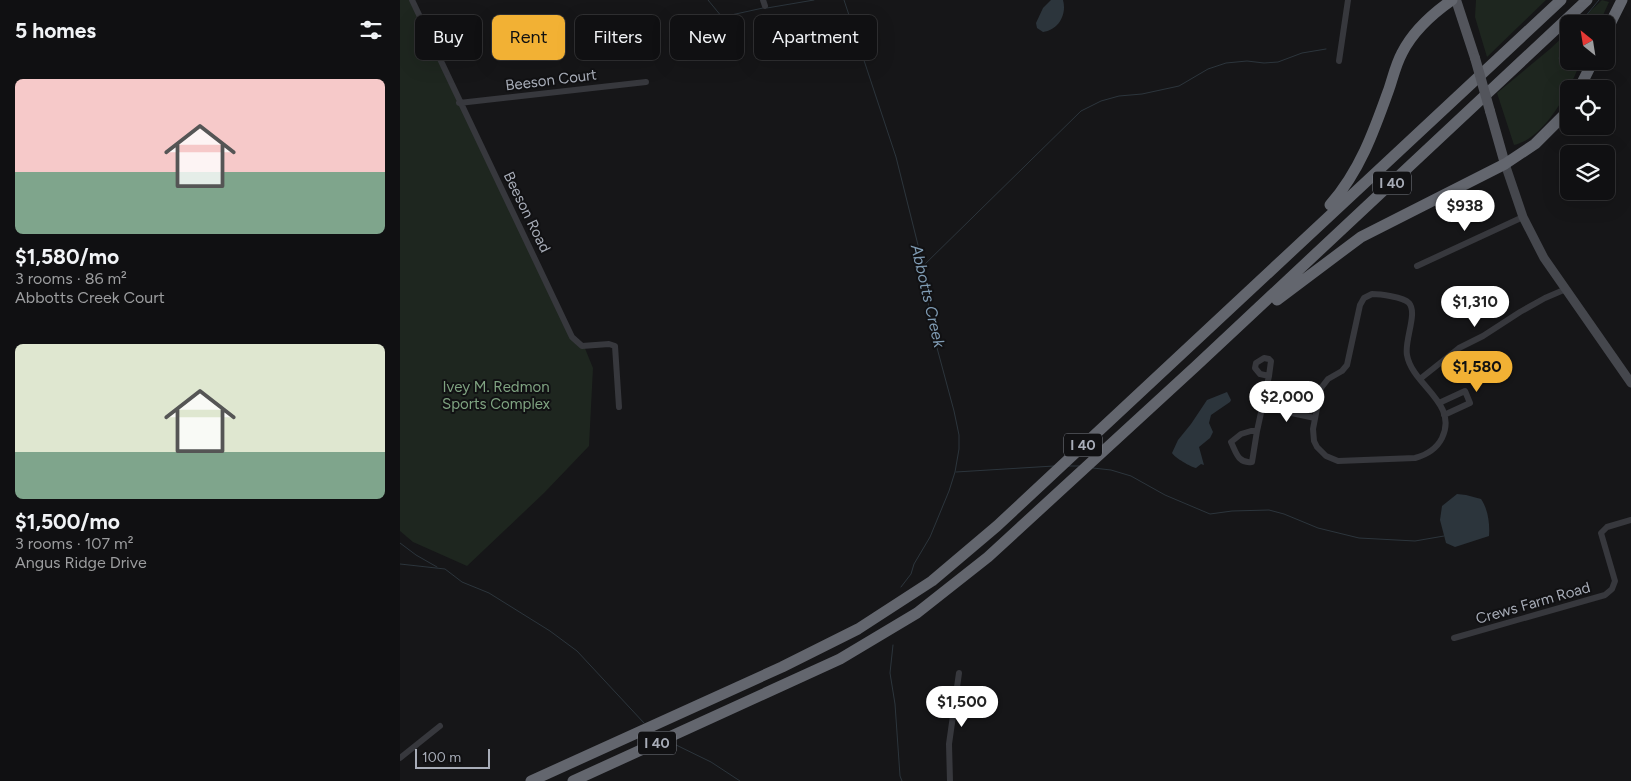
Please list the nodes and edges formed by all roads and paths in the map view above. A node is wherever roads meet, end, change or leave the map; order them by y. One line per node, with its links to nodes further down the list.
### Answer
1 (412, 0): 11 (street, Beeson Road)
2 (1348, 0): 9 (street)
3 (1452, 0): 16 (highway)
4 (1456, 0): 13 (main road, bridge)
5 (1561, 0): 16 (highway, I 40)
6 (1587, 0): 18 (highway, I 40)
7 (1622, 0): 8 (highway)
8 (1614, 15)
9 (1339, 61)
10 (646, 82): 11 (street, Beeson Court)
11 (459, 103): 23 (street, Beeson Road)
12 (1560, 119): 13 (highway)
13 (1505, 164): 14 (main road); 18 (highway)
14 (1523, 217): 15 (street); 17 (main road)
15 (1417, 266)
16 (1264, 276): 33 (highway, I 40)
17 (1566, 289): 20 (street); 21 (main road)
18 (1196, 366): 34 (highway, I 40)
19 (1269, 376): 24 (street)
20 (1420, 379): 22 (street); 26 (street)
21 (1631, 383)
22 (1439, 403): 25 (street); 25 (street)
23 (619, 407)
24 (1263, 407): 26 (street); 27 (street)
25 (1444, 415): 26 (street)
26 (1315, 418)
27 (1257, 431): 27 (street)
28 (1631, 520): 29 (street, Crews Farm Road)
29 (1454, 638)
30 (959, 673): 35 (street)
31 (440, 726): 32 (street)
32 (400, 758)
33 (531, 781)
34 (573, 781)
35 (950, 781)

